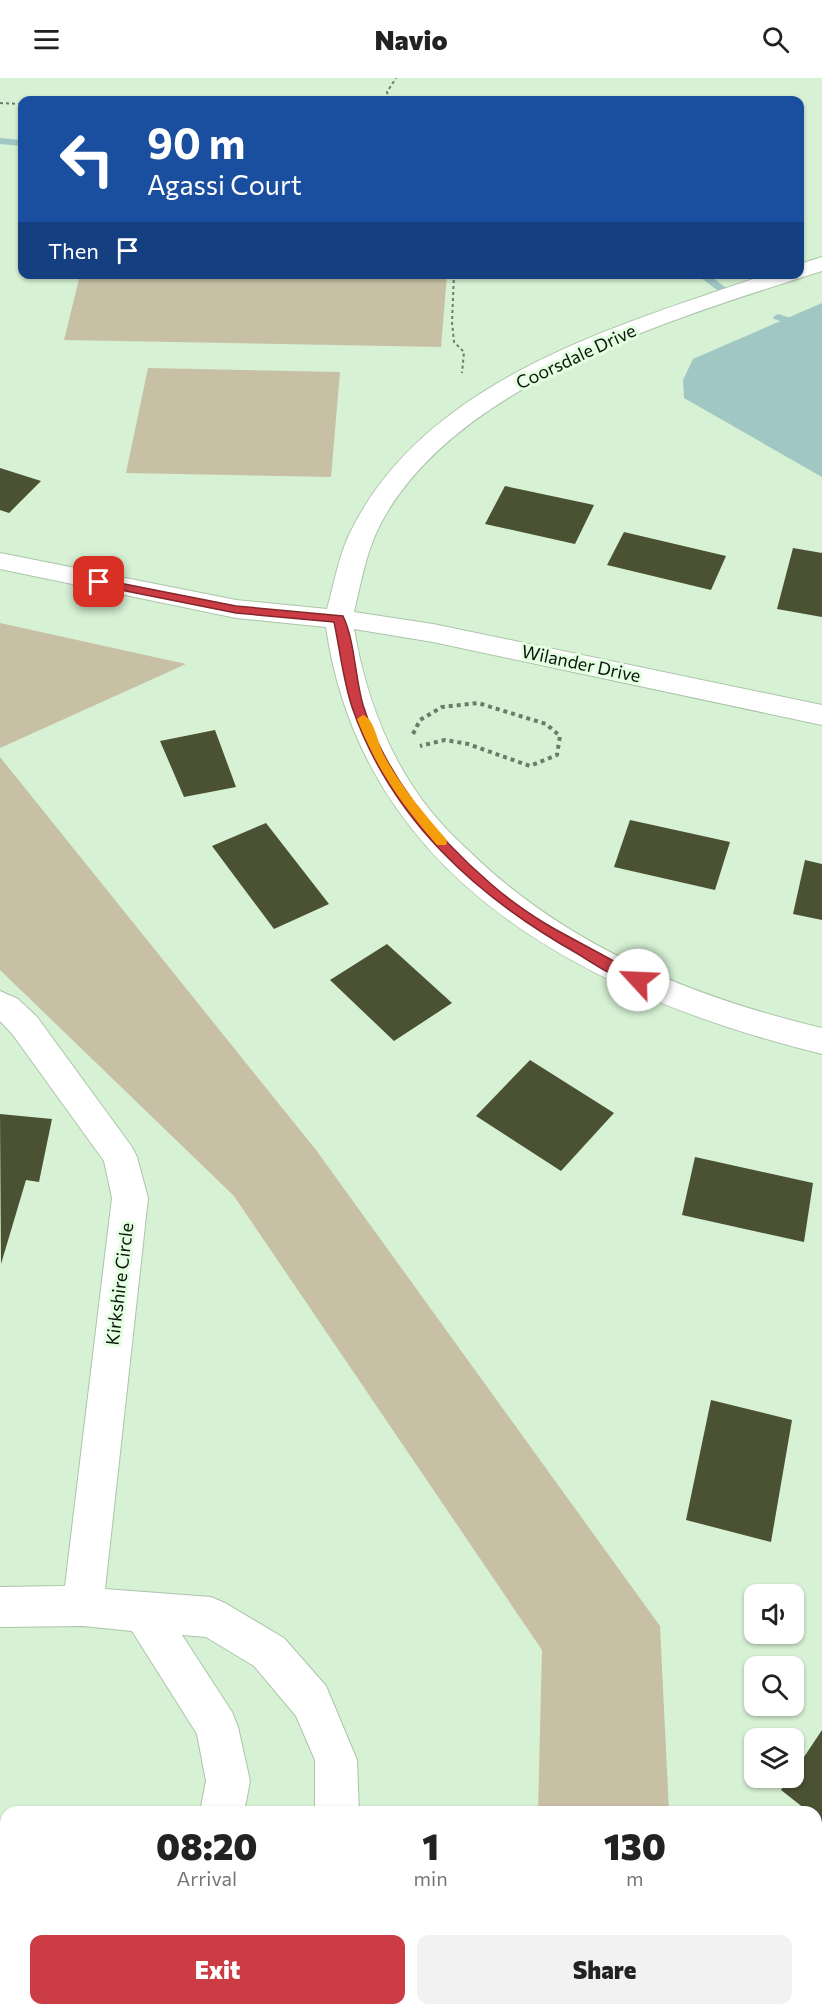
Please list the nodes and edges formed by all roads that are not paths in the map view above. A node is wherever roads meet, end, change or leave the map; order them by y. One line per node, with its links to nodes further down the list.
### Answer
1 (822, 264): 2 (street)
2 (804, 271)
3 (777, 279): 5 (street, Coorsdale Drive)
4 (0, 561): 5 (street, Wilander Drive)
5 (339, 619): 6 (street, Wilander Drive); 8 (street, Coorsdale Drive)
6 (822, 715)
7 (0, 1004): 9 (street, Kirkshire Circle)
8 (822, 1041)
9 (83, 1606): 10 (street); 11 (street)
10 (0, 1607)
11 (144, 1613): 12 (street); 13 (street)
12 (223, 1806)
13 (337, 1806)

